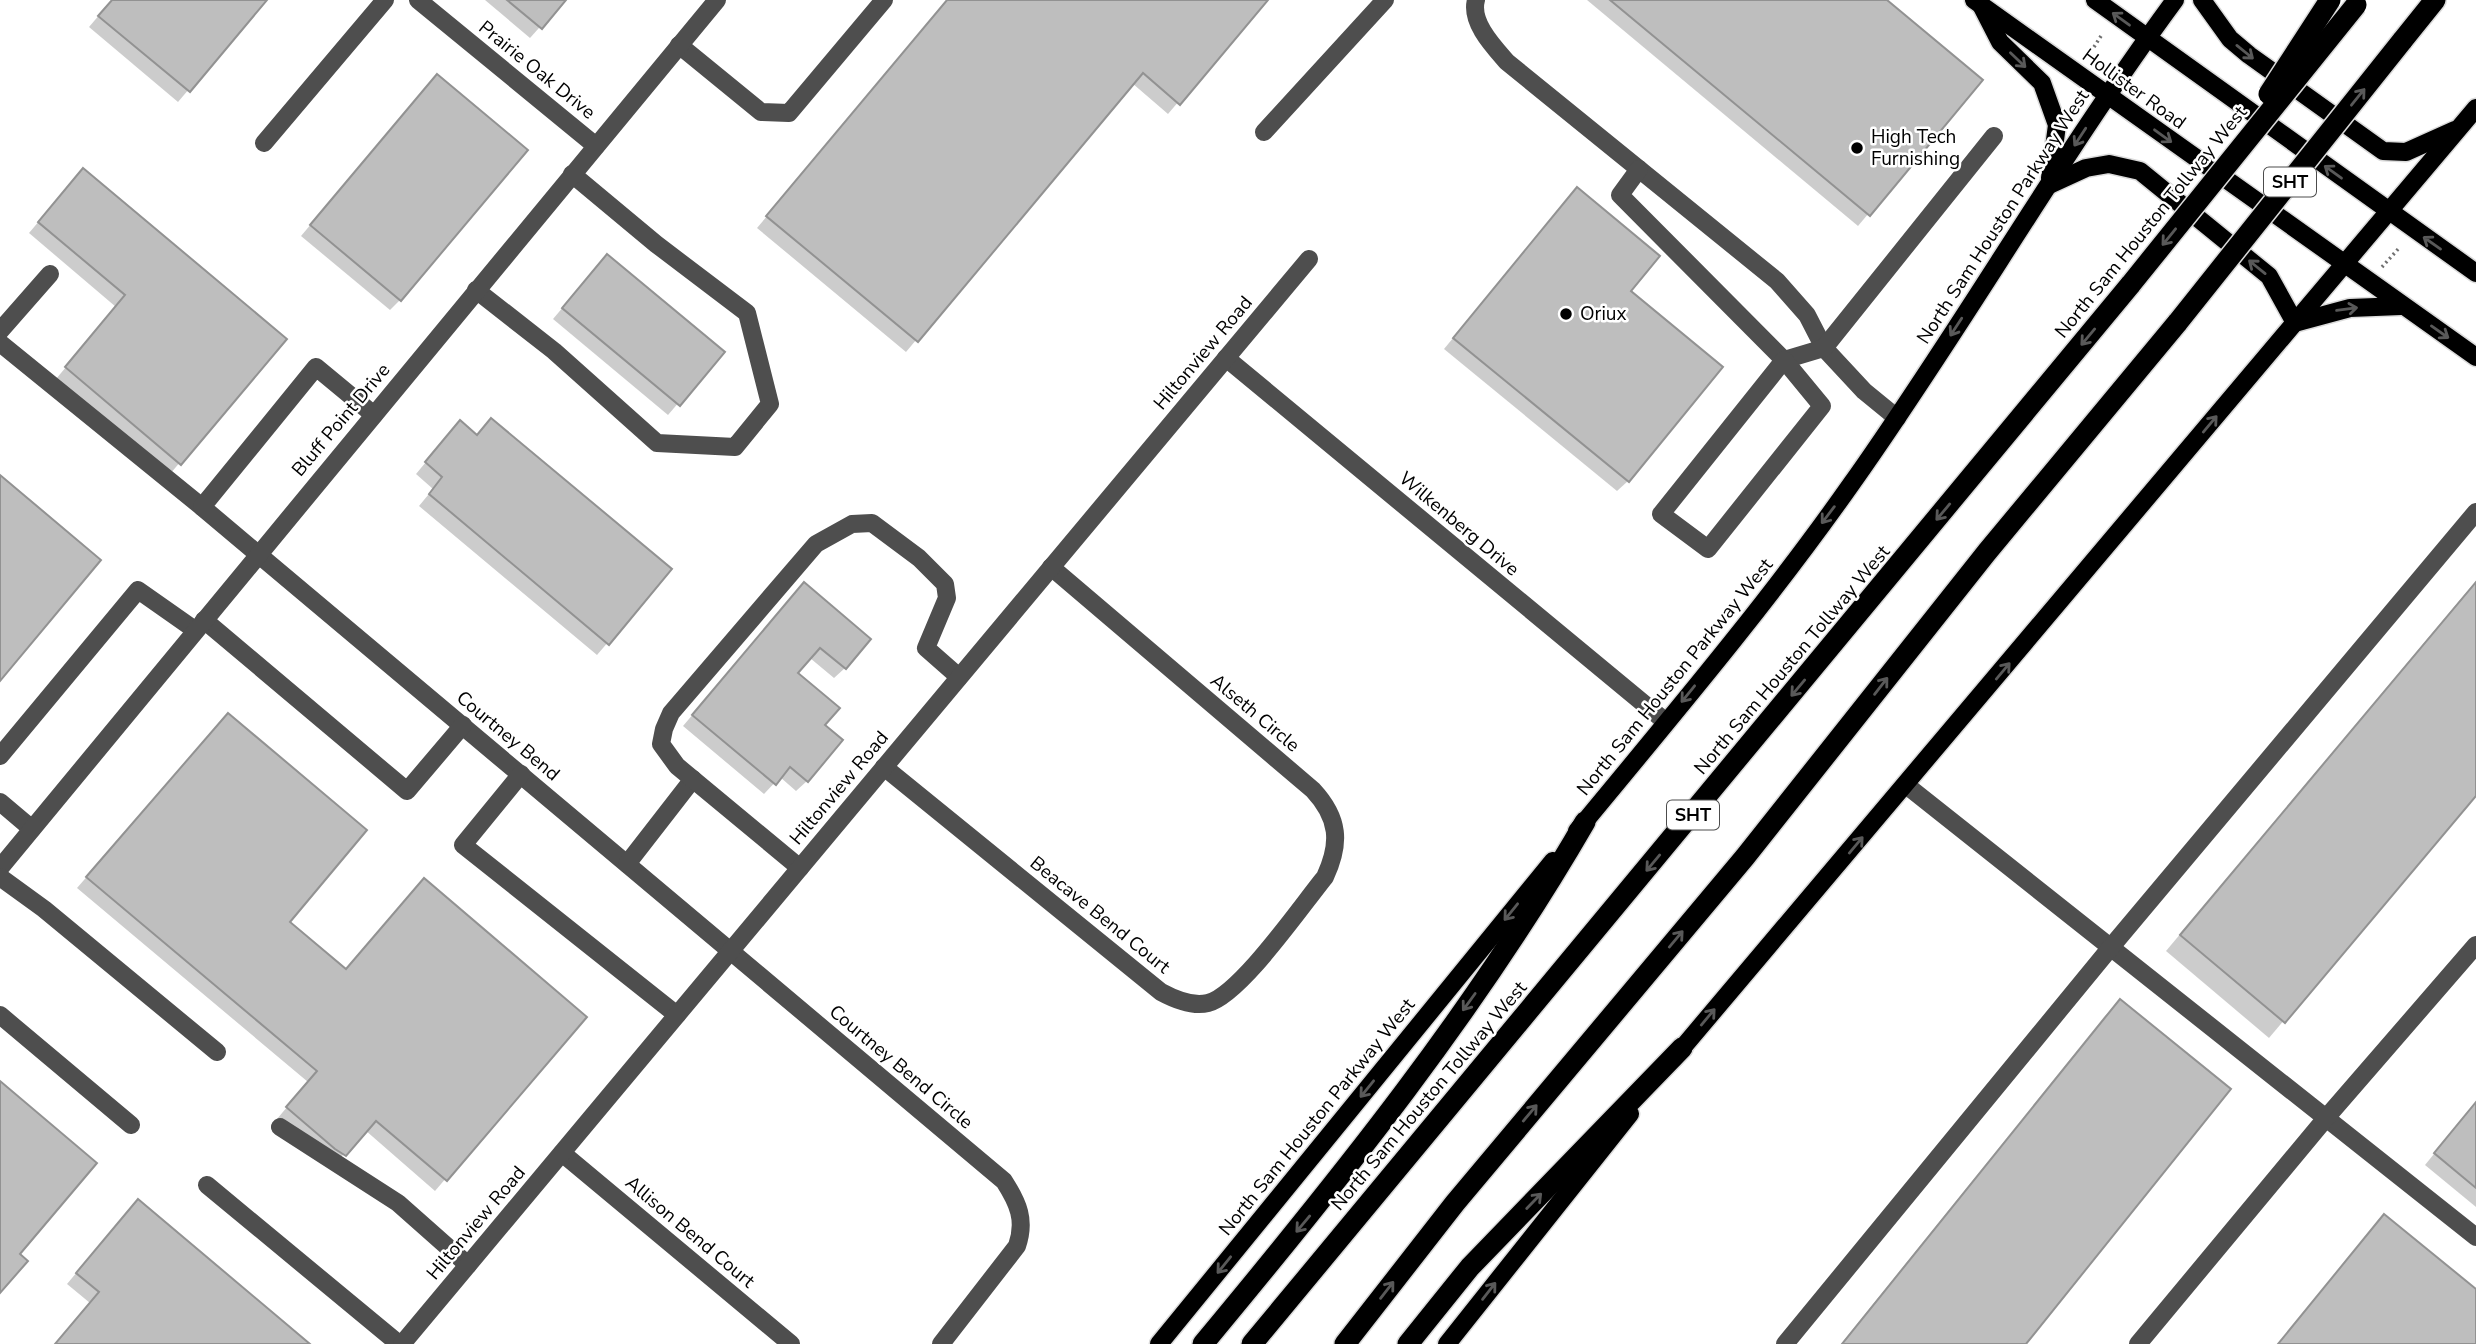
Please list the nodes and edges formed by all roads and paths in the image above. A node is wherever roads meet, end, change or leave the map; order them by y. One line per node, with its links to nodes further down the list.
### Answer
1 (385, 0): 23 (street)
2 (418, 0): 24 (street, Prairie Oak Drive)
3 (717, 0): 16 (street, Bluff Point Drive)
4 (884, 0): 16 (street)
5 (1385, 0): 21 (street)
6 (1476, 0): 25 (street)
7 (2095, 0): 15 (main road, one-way to 7)
8 (2175, 0): 15 (main road, North Sam Houston Parkway West)
9 (2202, 0): 20 (main road, one-way to 20)
10 (2330, 0): 28 (highway, bridge)
11 (2435, 0): 88 (highway, SHT, one-way to 11, bridge)
12 (1977, 2): 18 (main road, Hollister Road); 27 (main road, one-way to 27)
13 (2358, 3): 28 (highway, North Sam Houston Tollway West / SHT, bridge)
14 (2101, 37): 17 (path)
15 (2147, 37): 18 (main road, North Sam Houston Parkway West); 29 (main road, one-way to 15)
16 (679, 45): 24 (street, Bluff Point Drive)
17 (2094, 47)
18 (2107, 96): 27 (main road, North Sam Houston Parkway West, one-way to 27); 32 (main road, Hollister Road, one-way to 32)
19 (2476, 107): 20 (main road)
20 (2459, 128): 29 (main road)
21 (1264, 132)
22 (1994, 136): 41 (street)
23 (264, 143)
24 (596, 146): 26 (street, Bluff Point Drive)
25 (1639, 169): 41 (street); 44 (street)
26 (572, 174): 36 (street, Bluff Point Drive); 36 (street)
27 (2049, 185): 38 (main road, one-way to 27); 46 (main road, North Sam Houston Parkway West, one-way to 46)
28 (2207, 190): 87 (highway, North Sam Houston Tollway West / SHT, one-way to 87, bridge)
29 (2389, 212): 32 (main road); 33 (main road, one-way to 29)
30 (2400, 247): 35 (path)
31 (1309, 259): 43 (street, Hiltonview Road)
32 (2343, 266): 37 (main road, Hollister Road); 38 (main road)
33 (2476, 273)
34 (50, 274): 39 (street)
35 (2376, 274)
36 (476, 290): 45 (street, Bluff Point Drive)
37 (2401, 306): 38 (main road, one-way to 37); 42 (main road, Hollister Road, one-way to 42)
38 (2295, 323): 59 (main road, one-way to 38)
39 (0, 331)
40 (0, 343): 47 (street, Courtney Bend)
41 (1824, 348): 44 (street); 46 (street)
42 (2476, 357)
43 (1226, 358): 50 (street, Hiltonview Road); 53 (street, Wilkenberg Drive)
44 (1784, 360): 44 (street)
45 (373, 415): 47 (street); 49 (street, Bluff Point Drive)
46 (1897, 418): 53 (main road, North Sam Houston Parkway West, one-way to 53)
47 (202, 507): 49 (street, Courtney Bend)
48 (2476, 512): 69 (street)
49 (258, 554): 51 (street, Bluff Point Drive); 54 (street, Courtney Bend)
50 (1051, 567): 52 (street, Hiltonview Road); 67 (street, Alseth Circle)
51 (200, 625): 54 (street); 55 (street); 62 (street, Bluff Point Drive)
52 (959, 677): 56 (street, Hiltonview Road); 58 (street)
53 (1666, 722): 61 (main road, North Sam Houston Parkway West)
54 (463, 725): 57 (street, Courtney Bend)
55 (0, 756)
56 (884, 767): 65 (street, Hiltonview Road); 67 (street, Beacave Bend Court)
57 (521, 774): 63 (street, Courtney Bend); 72 (street)
58 (693, 779): 63 (street); 65 (street)
59 (1906, 785): 69 (street); 73 (main road, one-way to 59)
60 (0, 802): 62 (street)
61 (1586, 822): 85 (main road, North Sam Houston Parkway West, one-way to 85); 86 (highway, one-way to 86)
62 (32, 829): 64 (street, Bluff Point Drive)
63 (627, 864): 70 (street, Courtney Bend)
64 (0, 868)
65 (800, 868): 70 (street, Hiltonview Road)
66 (0, 877): 74 (street)
67 (1288, 922)
68 (2476, 945): 75 (street)
69 (2111, 947): 75 (street); 91 (street)
70 (731, 951): 72 (street, Hiltonview Road); 84 (street, Courtney Bend Circle)
71 (0, 1015): 76 (street)
72 (677, 1015): 78 (street, Hiltonview Road)
73 (1682, 1048): 89 (highway, one-way to 73); 90 (main road, one-way to 73)
74 (217, 1052)
75 (2326, 1118): 80 (street); 92 (street)
76 (131, 1125)
77 (280, 1126): 81 (street)
78 (562, 1153): 81 (street, Hiltonview Road); 83 (street, Allison Bend Court)
79 (207, 1185): 82 (street)
80 (2476, 1237)
81 (468, 1265): 82 (street, Hiltonview Road)
82 (404, 1343)
83 (791, 1344)
84 (941, 1344)
85 (1159, 1344)
86 (1203, 1344)
87 (1252, 1344)
88 (1345, 1344)
89 (1408, 1344)
90 (1447, 1344)
91 (1785, 1344)
92 (2138, 1344)

